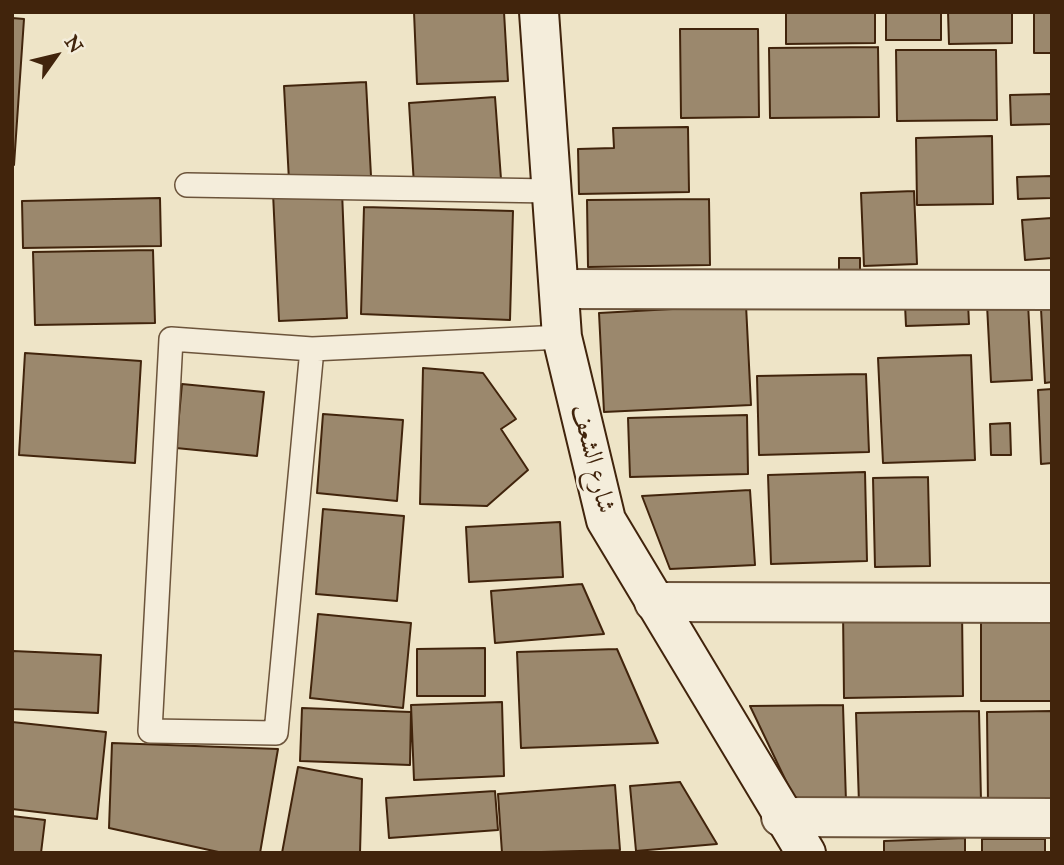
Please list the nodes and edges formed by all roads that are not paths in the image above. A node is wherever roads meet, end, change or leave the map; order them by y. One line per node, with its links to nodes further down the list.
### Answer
1 (539, 12): 3 (street, شارع الشعف)
2 (187, 185): 3 (lane)
3 (551, 191): 4 (street, شارع الشعف)
4 (559, 289): 5 (street); 6 (street, شارع الشعف)
5 (1052, 290)
6 (562, 337): 7 (lane); 8 (street, شارع الشعف)
7 (312, 349): 7 (lane)
8 (654, 602): 9 (street); 10 (street, شارع الشعف)
9 (1052, 603)
10 (781, 817): 11 (street); 12 (street, شارع الشعف)
11 (1052, 818)
12 (806, 853)

